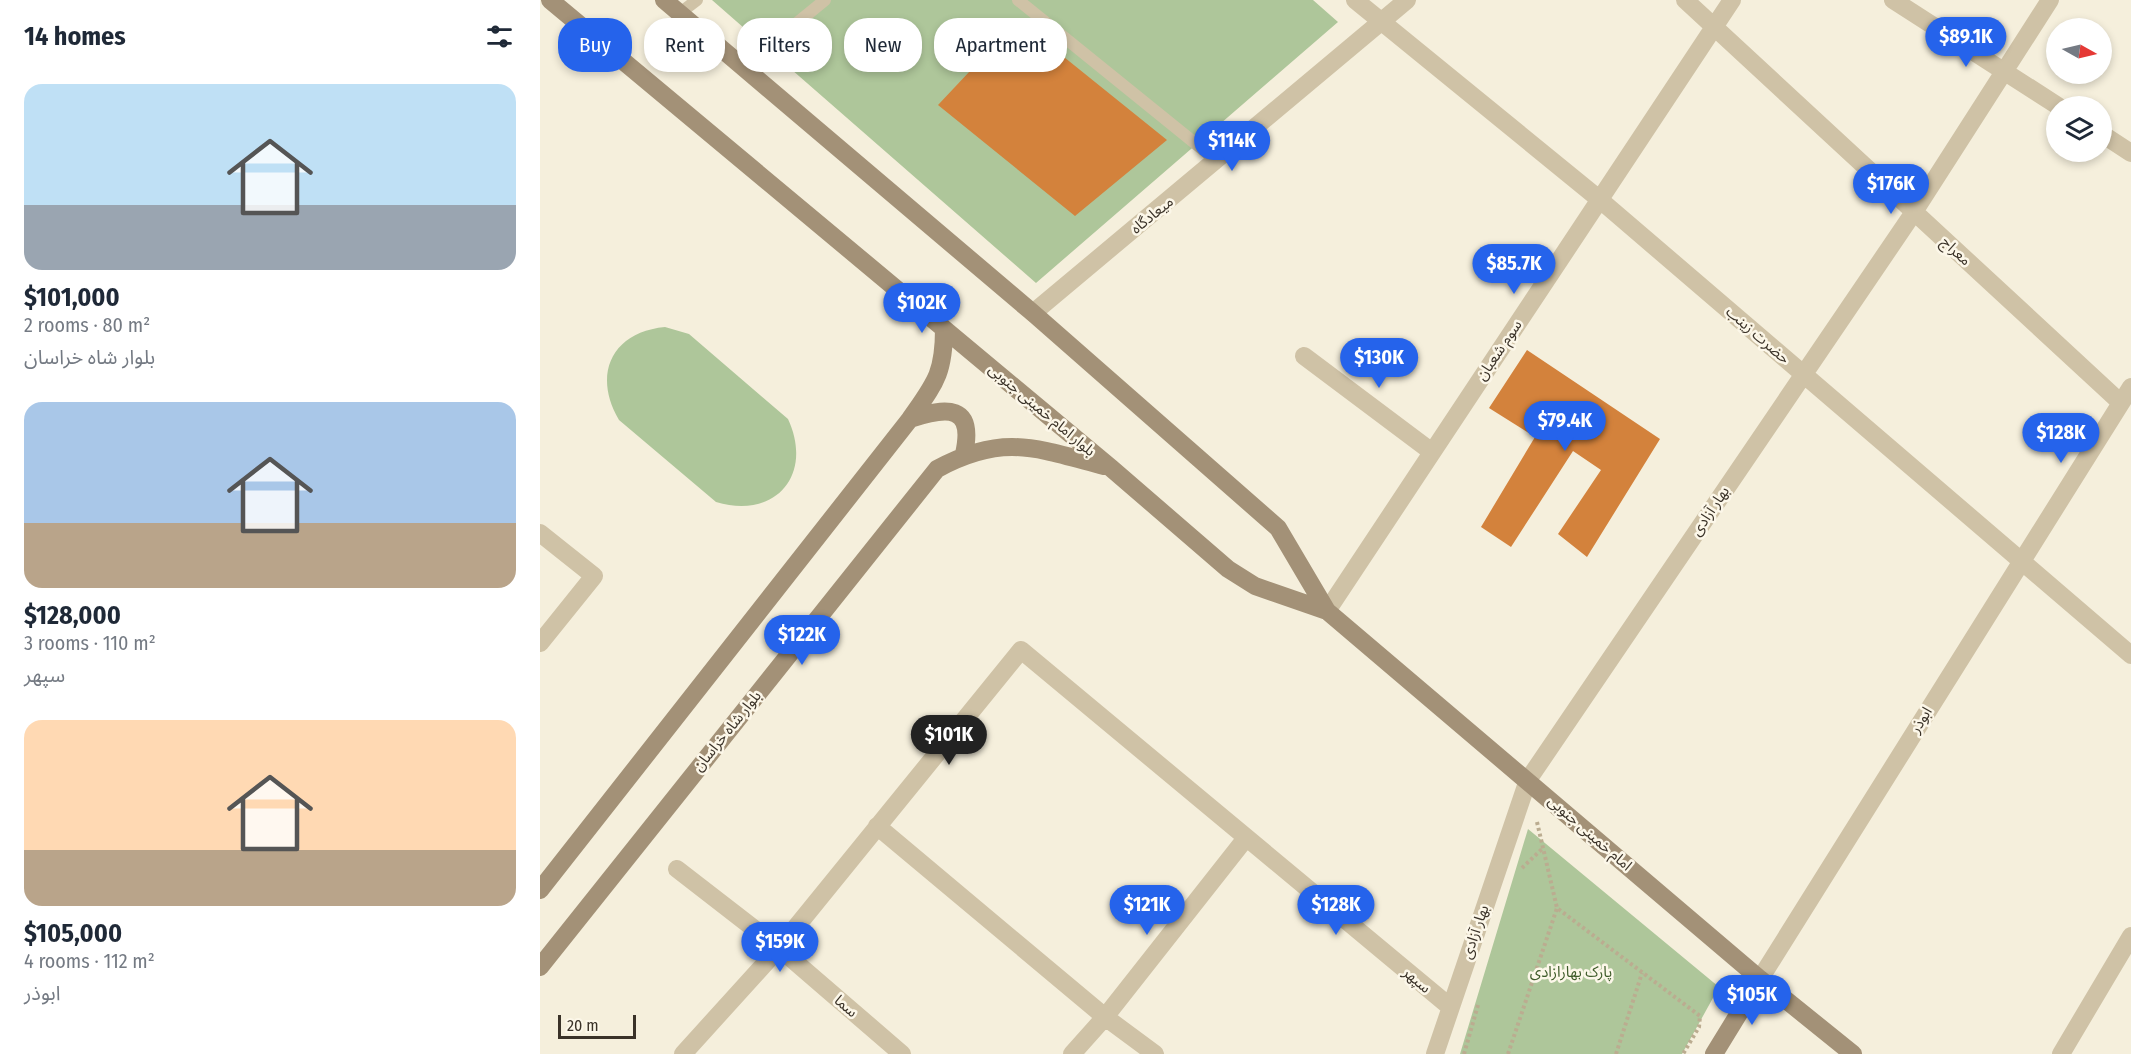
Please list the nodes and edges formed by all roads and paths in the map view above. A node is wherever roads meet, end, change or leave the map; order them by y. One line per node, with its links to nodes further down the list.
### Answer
1 (550, 0): 26 (main road, بلوار امام خمینی جنوبی)
2 (664, 0): 12 (main road)
3 (697, 0): 12 (lane)
4 (825, 0): 13 (lane)
5 (1018, 0): 22 (lane)
6 (1355, 0): 14 (street, حضرت زینب)
7 (1407, 0): 14 (street, میعادگاه)
8 (1685, 0): 15 (street, معراج)
9 (1732, 0): 15 (street, سوم شعبان)
10 (1893, 0): 17 (street)
11 (2050, 0): 17 (street, بهار آزادی)
12 (680, 13): 16 (main road)
13 (803, 18)
14 (1380, 21): 22 (street, میعادگاه); 23 (street, حضرت زینب)
15 (1715, 27): 23 (street, سوم شعبان); 24 (street, معراج)
16 (737, 62)
17 (2003, 71): 19 (street); 24 (street, بهار آزادی)
18 (749, 72): 25 (main road)
19 (2046, 98)
20 (2112, 141): 21 (street)
21 (2131, 153)
22 (1217, 160): 25 (street, میعادگاه)
23 (1599, 199): 28 (street, حضرت زینب); 32 (street, سوم شعبان)
24 (1914, 212): 28 (street, بهار آزادی); 30 (street, معراج)
25 (1033, 313): 37 (main road)
26 (944, 329): 31 (main road); 34 (main road, بلوار امام خمینی جنوبی)
27 (1304, 356): 32 (street)
28 (1802, 374): 36 (street, حضرت زینب); 40 (street, بهار آزادی)
29 (2131, 387): 30 (street, ابوذر)
30 (2121, 403): 36 (street, ابوذر)
31 (910, 419): 33 (main road); 45 (main road)
32 (1432, 452): 37 (street, سوم شعبان)
33 (964, 454): 34 (main road, بلوار شاه خراسان); 49 (main road, بلوار شاه خراسان)
34 (1111, 468): 37 (main road, بلوار امام خمینی جنوبی)
35 (540, 532): 38 (street)
36 (2020, 561): 39 (street, حضرت زینب); 51 (street, ابوذر)
37 (1327, 611): 40 (main road, امام خمینی جنوبی)
38 (540, 643)
39 (2131, 655)
40 (1528, 780): 51 (main road, امام خمینی جنوبی); 52 (street, بهار آزادی)
41 (878, 826): 42 (street, سپهر); 48 (street); 53 (street)
42 (1246, 838): 52 (street, سپهر); 53 (street)
43 (1543, 847): 46 (path)
44 (677, 869): 48 (street, سما)
45 (540, 890)
46 (1557, 908): 50 (path); 59 (path)
47 (2131, 936): 64 (street)
48 (778, 948): 54 (street); 55 (street, سما)
49 (540, 967)
50 (1642, 972): 60 (path); 61 (path)
51 (1760, 979): 62 (main road, ابوذر); 63 (main road, امام خمینی جنوبی)
52 (1449, 1006): 58 (street, بهار آزادی)
53 (1105, 1017): 56 (street); 57 (street)
54 (683, 1054)
55 (902, 1054)
56 (1072, 1054)
57 (1155, 1054)
58 (1435, 1054)
59 (1508, 1054)
60 (1616, 1054)
61 (1683, 1054)
62 (1714, 1054)
63 (1853, 1054)
64 (2061, 1054)

